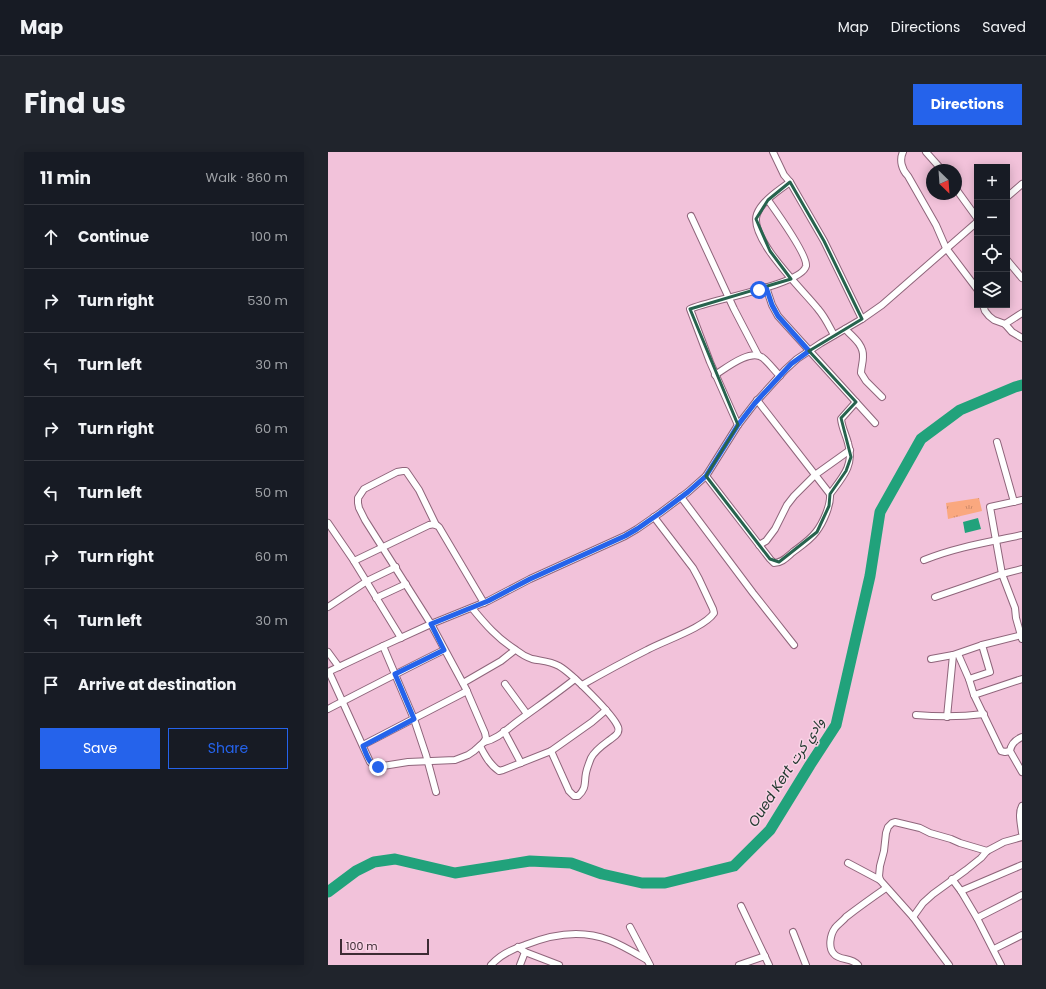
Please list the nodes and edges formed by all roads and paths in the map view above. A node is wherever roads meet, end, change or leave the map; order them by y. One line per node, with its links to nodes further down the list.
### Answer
1 (773, 152): 5 (street)
2 (903, 152): 13 (street)
3 (926, 152): 4 (street)
4 (937, 164)
5 (790, 182): 9 (street); 22 (street)
6 (1022, 184): 7 (street)
7 (1010, 194)
8 (962, 197): 10 (street)
9 (768, 200): 16 (street); 16 (street)
10 (974, 214)
11 (691, 216): 19 (street)
12 (974, 225): 13 (street)
13 (946, 248): 17 (street); 22 (street)
14 (1010, 264): 15 (street)
15 (1022, 278)
16 (791, 279): 18 (street); 25 (street)
17 (974, 285)
18 (766, 287): 19 (street); 27 (street)
19 (729, 298): 28 (street); 29 (street)
20 (984, 308): 23 (street)
21 (1022, 312): 23 (street)
22 (862, 319): 24 (street)
23 (1005, 324): 26 (street)
24 (845, 329): 25 (street); 31 (street)
25 (834, 335): 27 (street)
26 (1022, 338)
27 (809, 351): 30 (street); 33 (street)
28 (758, 355): 29 (street); 30 (street)
29 (715, 374): 35 (street)
30 (780, 376): 32 (street)
31 (882, 397)
32 (757, 400): 35 (street); 38 (street)
33 (856, 402): 34 (street); 37 (street)
34 (875, 423)
35 (738, 425): 39 (street)
36 (997, 442): 43 (street)
37 (850, 450): 38 (street); 40 (street)
38 (816, 475): 40 (street); 49 (street)
39 (706, 476): 41 (street); 49 (street)
40 (830, 494): 49 (street)
41 (681, 497): 44 (street); 68 (street)
42 (1022, 500): 43 (street)
43 (1014, 502): 48 (street)
44 (654, 517): 60 (street); 84 (street)
45 (328, 523): 52 (street)
46 (436, 525): 50 (street); 50 (street); 60 (street)
47 (1022, 535): 48 (street)
48 (996, 540): 51 (street); 55 (street)
49 (760, 545)
50 (383, 547): 52 (street); 53 (street)
51 (924, 560)
52 (354, 561): 56 (street)
53 (396, 567): 56 (street); 57 (street)
54 (1022, 569): 55 (street)
55 (1002, 574): 58 (street); 64 (street)
56 (367, 582): 59 (street); 62 (street)
57 (406, 584): 59 (street); 65 (street)
58 (935, 597)
59 (376, 598): 67 (street)
60 (484, 603): 63 (street)
61 (1022, 605): 64 (street)
62 (328, 607)
63 (472, 608): 65 (street); 72 (street)
64 (1015, 608): 66 (street)
65 (431, 624): 67 (street); 71 (street)
66 (1022, 636): 69 (street)
67 (401, 638): 70 (street)
68 (794, 645)
69 (982, 645): 74 (street); 81 (street)
70 (382, 646): 76 (street); 78 (street)
71 (444, 650): 78 (street); 82 (street)
72 (515, 650): 80 (street); 82 (street)
73 (328, 652): 76 (street)
74 (956, 655): 75 (street); 81 (street); 93 (street)
75 (931, 659)
76 (339, 667): 77 (street)
77 (329, 672): 87 (street)
78 (395, 674): 87 (street); 94 (street)
79 (1022, 678): 86 (street)
80 (575, 679): 84 (street); 90 (street)
81 (969, 679): 86 (street)
82 (463, 683): 85 (street)
83 (505, 684): 90 (street)
84 (582, 685): 89 (street)
85 (467, 691): 94 (street); 97 (street)
86 (974, 695): 91 (street)
87 (343, 701): 88 (street); 98 (street)
88 (328, 709)
89 (606, 710): 99 (street); 99 (street)
90 (527, 714): 95 (street)
91 (984, 714): 93 (street); 100 (street)
92 (916, 715): 93 (street)
93 (947, 717)
94 (414, 719): 98 (street); 101 (street)
95 (504, 732): 97 (street); 102 (street)
96 (1022, 737): 100 (street)
97 (482, 744): 101 (street); 102 (street)
98 (363, 746): 101 (street)
99 (551, 751): 102 (street)
100 (1010, 751): 103 (street)
101 (427, 762): 104 (street)
102 (521, 763)
103 (1022, 772)
104 (436, 792)
105 (1022, 806): 106 (street)
106 (1022, 832)
107 (1022, 837): 108 (street)
108 (987, 851): 111 (street); 112 (street)
109 (848, 863): 112 (street)
110 (1022, 865): 114 (street)
111 (952, 879): 114 (street); 117 (street)
112 (880, 880): 113 (street)
113 (886, 888): 117 (street); 133 (street)
114 (961, 892): 118 (street)
115 (1022, 895): 118 (street)
116 (742, 906): 125 (street)
117 (913, 917): 134 (street)
118 (977, 918): 123 (street)
119 (630, 926): 126 (street)
120 (793, 932): 132 (street)
121 (1022, 935): 123 (street)
122 (518, 947): 124 (street); 126 (street); 127 (street)
123 (994, 949): 135 (street)
124 (525, 952): 128 (street); 129 (street)
125 (766, 956): 130 (street); 131 (street)
126 (649, 962)
127 (492, 965)
128 (520, 965)
129 (559, 965)
130 (739, 965)
131 (769, 965)
132 (806, 965)
133 (858, 965)
134 (949, 965)
135 (1001, 965)

